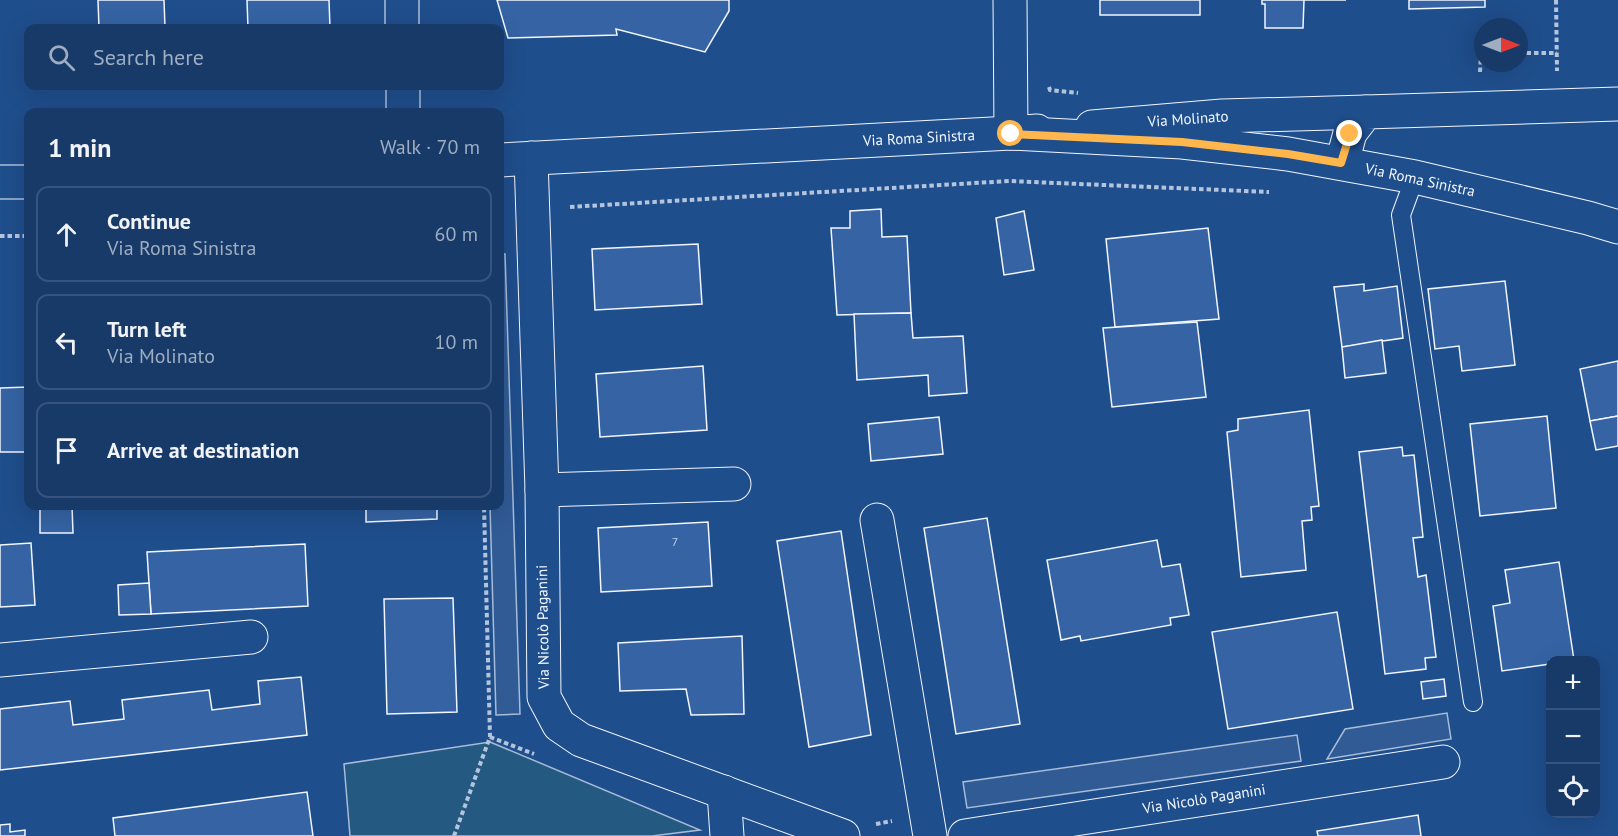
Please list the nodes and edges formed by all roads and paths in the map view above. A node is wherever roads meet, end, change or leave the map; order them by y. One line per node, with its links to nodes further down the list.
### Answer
1 (402, 0): 4 (street)
2 (1010, 0): 12 (street)
3 (1556, 0): 6 (path)
4 (402, 24)
5 (1528, 53): 6 (path)
6 (1557, 53): 9 (path)
7 (403, 90): 10 (street)
8 (1618, 104): 9 (street, Via Molinato)
9 (1558, 106): 11 (street, Via Molinato)
10 (403, 108)
11 (1366, 112): 12 (street, Via Molinato); 14 (street)
12 (1011, 134): 13 (street, Via Roma Sinistra); 14 (street, Via Roma Sinistra)
13 (515, 159): 19 (street, Via Nicolò Paganini)
14 (1341, 163): 15 (street, Via Roma Sinistra)
15 (1415, 177): 20 (street, Via Roma Sinistra); 29 (lane)
16 (0, 182): 17 (street)
17 (24, 182)
18 (1271, 192): 19 (path)
19 (533, 209): 24 (street, Via Nicolò Paganini)
20 (1618, 227)
21 (0, 236): 22 (path)
22 (24, 236)
23 (734, 484): 24 (street)
24 (542, 490): 31 (street, Via Nicolò Paganini)
25 (484, 510): 32 (path)
26 (877, 520): 35 (street)
27 (251, 637): 28 (street)
28 (0, 660)
29 (1473, 702)
30 (1443, 762): 36 (street, Via Nicolò Paganini)
31 (724, 792): 33 (street); 34 (street, Via Nicolò Paganini)
32 (454, 836)
33 (728, 836)
34 (843, 836)
35 (930, 836)
36 (964, 836)

